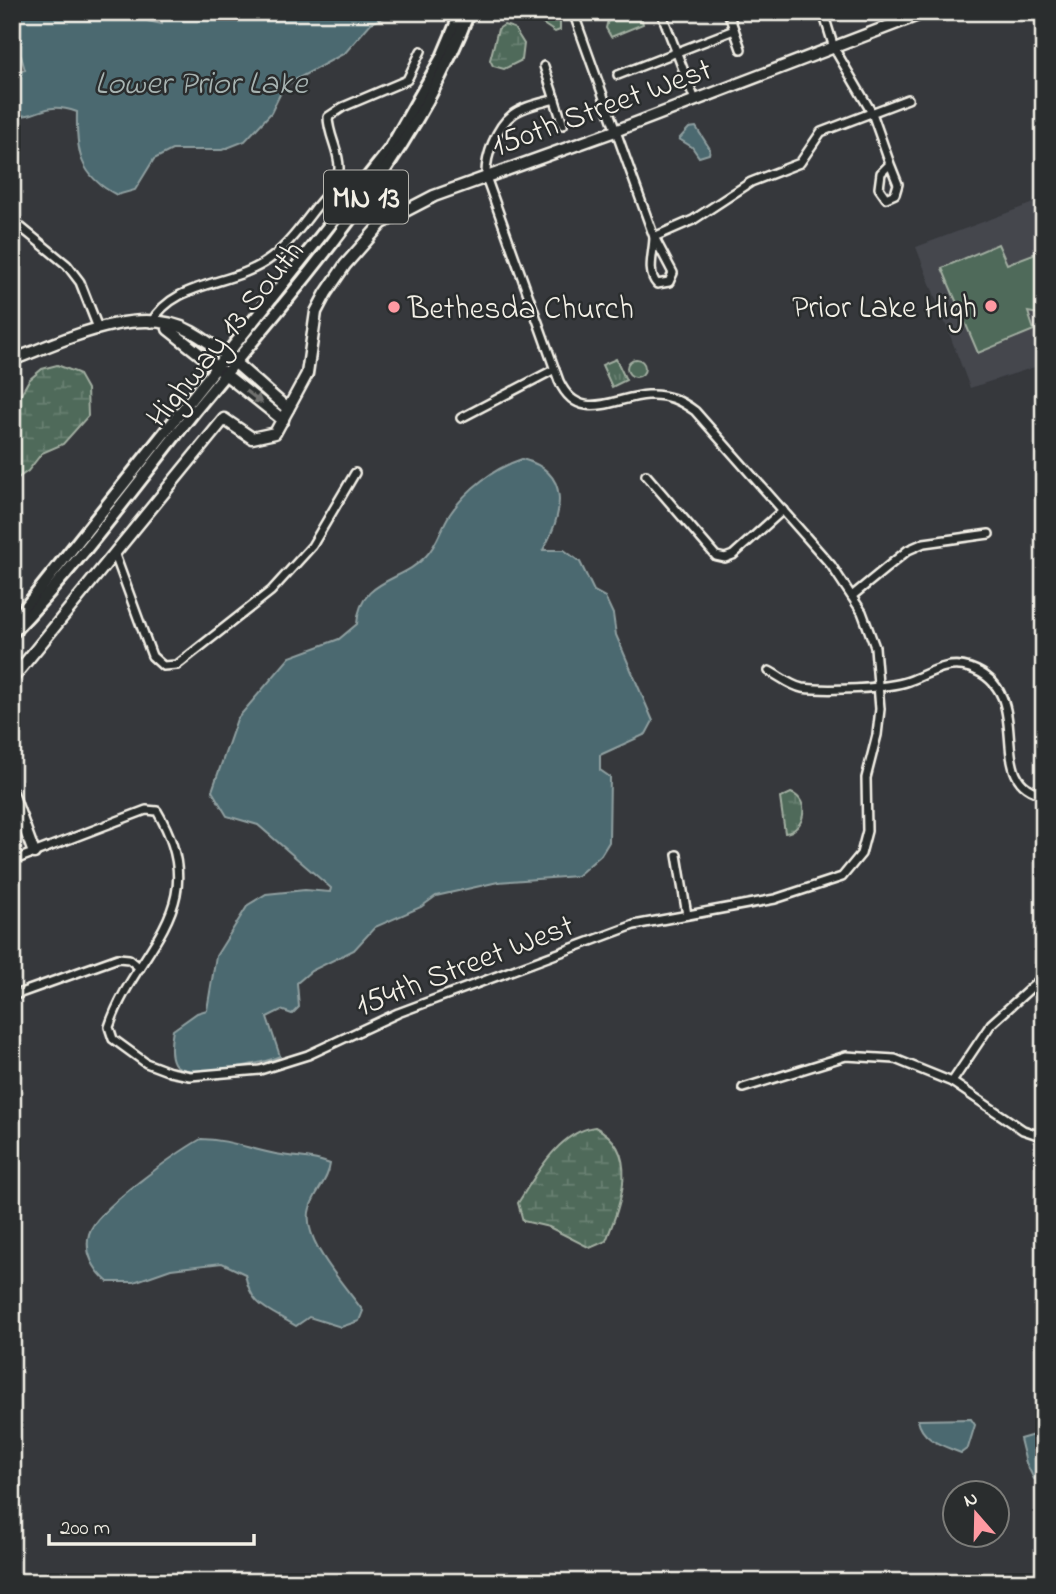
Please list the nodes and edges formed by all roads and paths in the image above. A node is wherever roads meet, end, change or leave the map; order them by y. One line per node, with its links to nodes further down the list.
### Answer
1 (461, 12): 28 (main road, Highway 13 South / MN 13)
2 (470, 12): 28 (main road, Highway 13 South / MN 13)
3 (573, 12): 20 (street)
4 (661, 12): 12 (street)
5 (728, 12): 8 (street)
6 (823, 12): 9 (street)
7 (926, 12): 9 (street, 150th Street West)
8 (734, 30): 10 (street); 12 (street)
9 (834, 48): 17 (street, 150th Street West); 18 (street)
10 (741, 49)
11 (421, 51): 25 (street)
12 (676, 52): 14 (street); 17 (street)
13 (544, 66): 15 (street)
14 (618, 75)
15 (555, 99): 19 (street); 22 (street)
16 (908, 99): 18 (street)
17 (695, 100): 20 (street, 150th Street West)
18 (872, 113): 21 (street); 24 (street)
19 (563, 125)
20 (615, 131): 22 (street, 150th Street West); 24 (street)
21 (890, 164)
22 (486, 177): 29 (street); 31 (street, 150th Street West)
23 (12, 220): 26 (street)
24 (654, 237): 24 (street)
25 (157, 323): 26 (street); 28 (street); 30 (street)
26 (98, 328): 27 (street)
27 (12, 360)
28 (229, 361): 30 (main road, Highway 13 South / MN 13); 31 (street)
29 (555, 369): 32 (street); 36 (street)
30 (221, 371): 33 (street, one-way to 33); 40 (main road, Highway 13 South / MN 13); 41 (main road, Highway 13 South / MN 13)
31 (288, 409): 33 (street, 150th Street West)
32 (461, 418)
33 (283, 420): 38 (street)
34 (355, 473): 38 (street)
35 (646, 475): 36 (street)
36 (783, 510): 39 (street)
37 (989, 534): 39 (street)
38 (115, 555): 43 (street)
39 (852, 596): 44 (street)
40 (12, 624)
41 (12, 633)
42 (769, 671): 44 (street)
43 (12, 679)
44 (879, 687): 46 (street); 50 (street, 154th Street West)
45 (12, 793): 47 (street)
46 (1044, 794)
47 (34, 853): 49 (street); 51 (street)
48 (677, 855): 50 (street)
49 (12, 861)
50 (687, 915): 51 (street, 154th Street West)
51 (140, 968): 53 (street)
52 (1044, 976): 54 (street)
53 (12, 996)
54 (952, 1082): 55 (street); 56 (street)
55 (743, 1088)
56 (1044, 1137)

